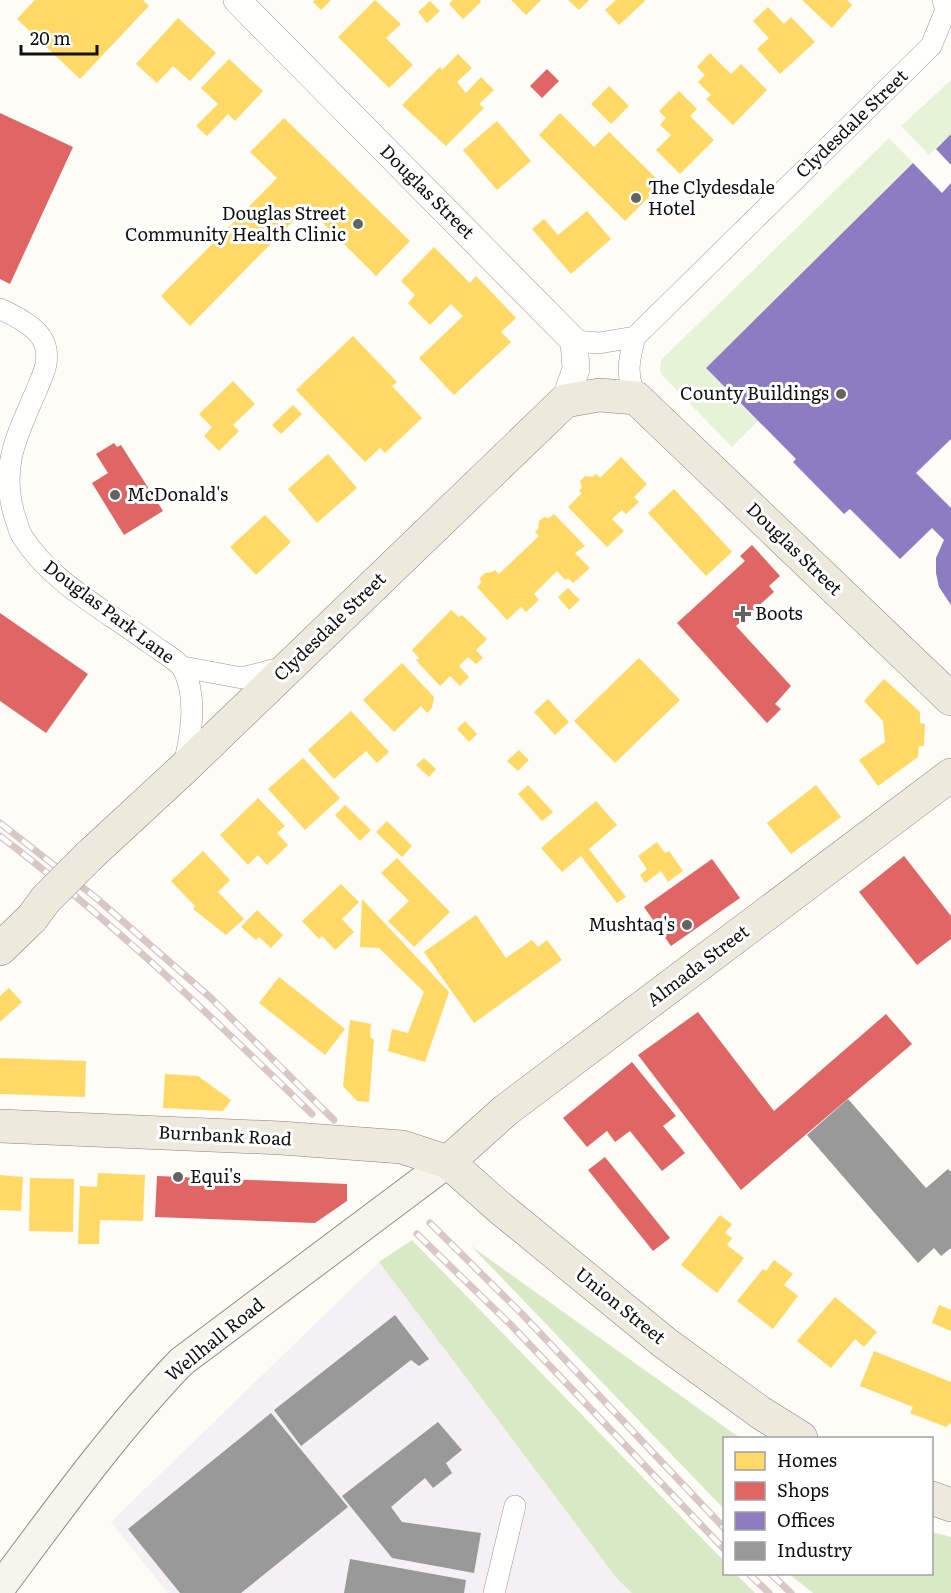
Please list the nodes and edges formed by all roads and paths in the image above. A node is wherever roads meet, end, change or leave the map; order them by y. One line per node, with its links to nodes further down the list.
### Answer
1 (237, 0): 6 (street, Douglas Street)
2 (943, 0): 3 (street, Clydesdale Street)
3 (941, 42): 5 (street, Clydesdale Street)
4 (0, 309): 10 (street, Douglas Park Lane)
5 (634, 337): 6 (street); 7 (street)
6 (574, 341): 8 (street)
7 (636, 398): 8 (main road); 11 (main road, Douglas Street)
8 (565, 401): 9 (main road, Clydesdale Street)
9 (291, 665): 10 (street); 12 (main road, Clydesdale Street)
10 (183, 667): 12 (street, Douglas Park Lane)
11 (951, 699)
12 (182, 770): 14 (main road, Clydesdale Street, bridge)
13 (951, 775): 16 (main road, Almada Street)
14 (0, 949)
15 (0, 1126): 16 (main road, Burnbank Road)
16 (448, 1162): 17 (main road, Union Street); 21 (main road, Wellhall Road)
17 (799, 1437)
18 (933, 1498): 19 (main road)
19 (951, 1504)
20 (514, 1506): 22 (street)
21 (0, 1588)
22 (494, 1593)

